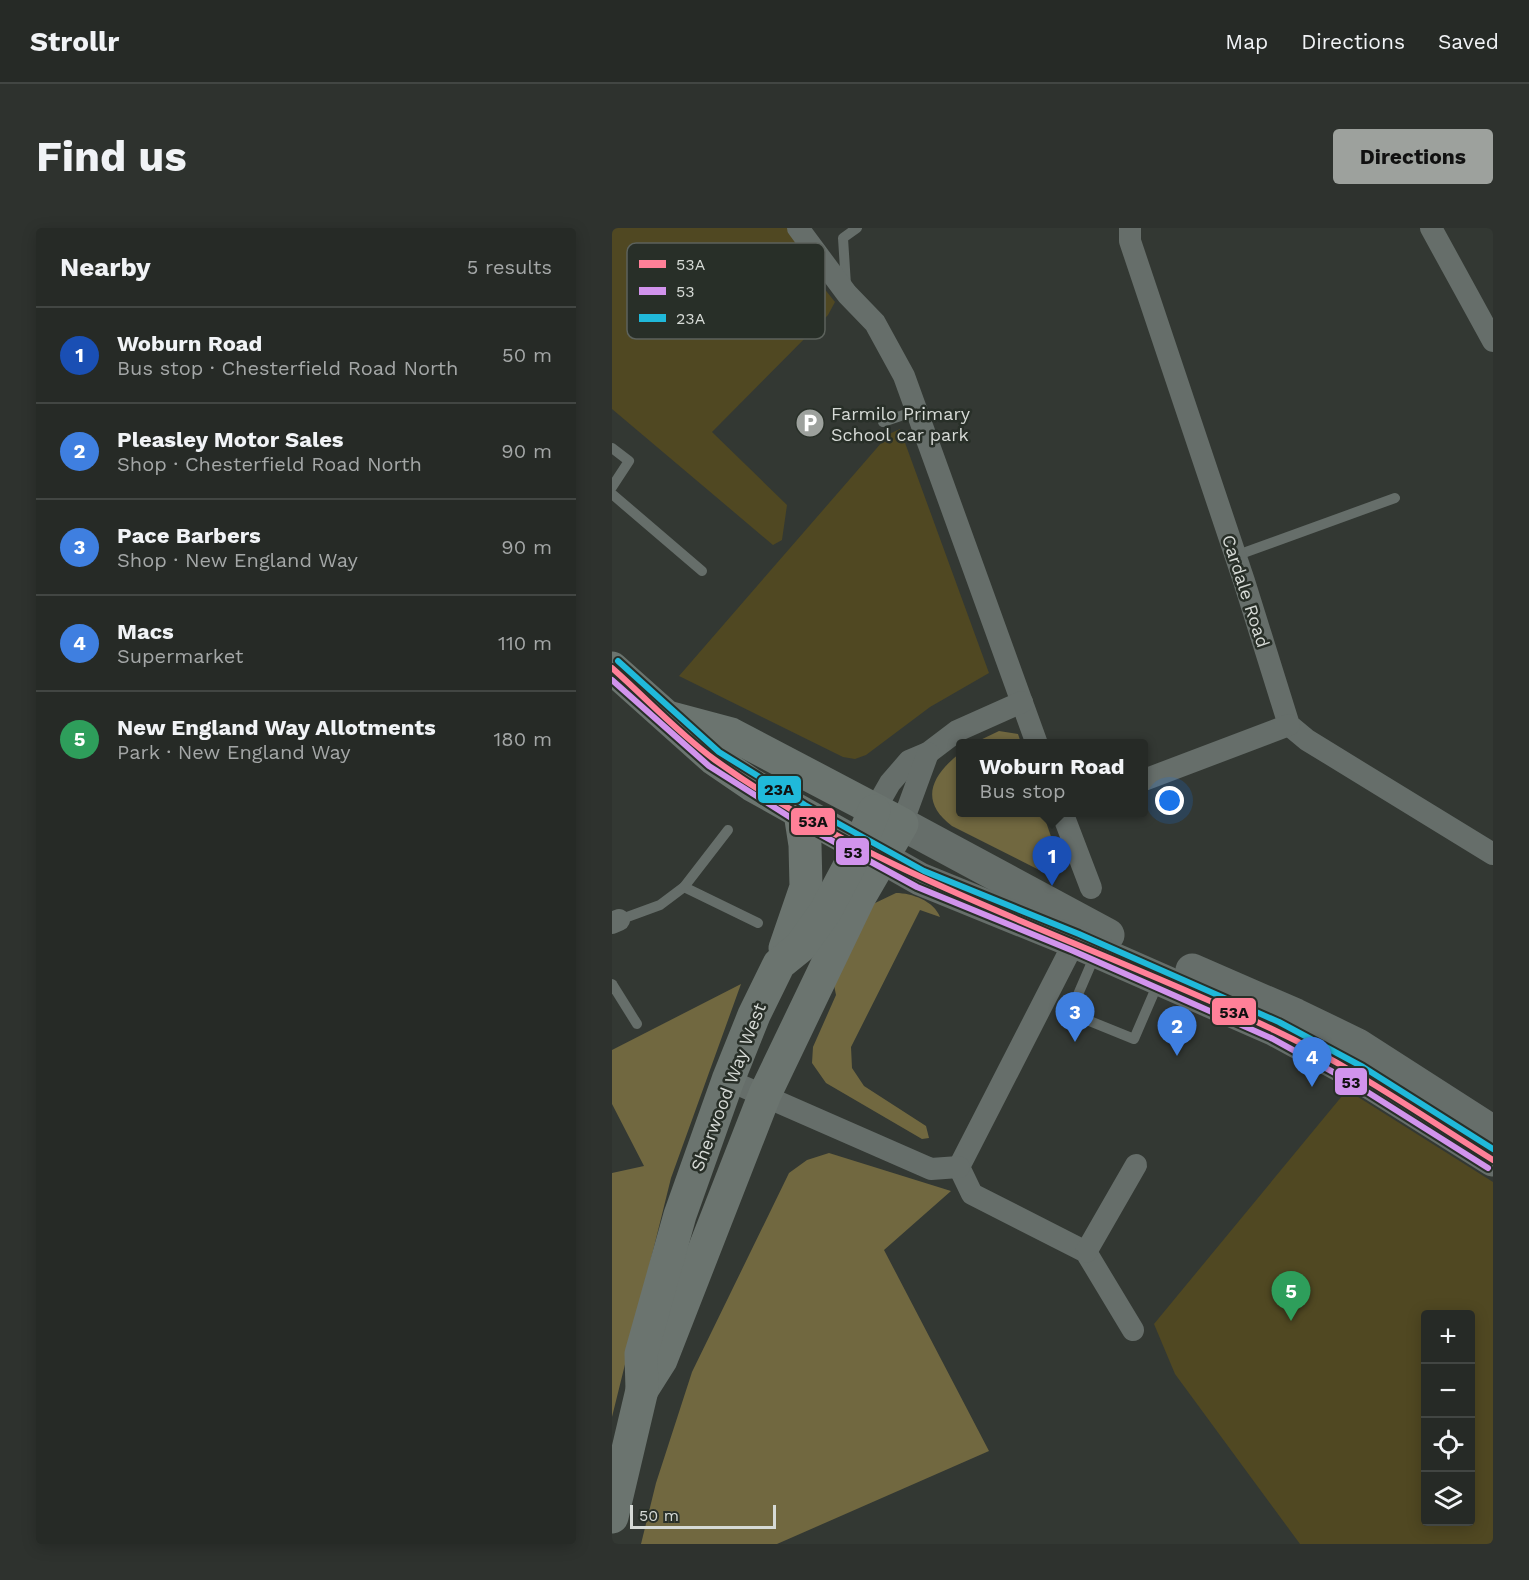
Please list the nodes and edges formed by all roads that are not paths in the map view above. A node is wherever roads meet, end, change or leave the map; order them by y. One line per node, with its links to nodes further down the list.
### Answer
1 (798, 228): 5 (street)
2 (857, 228): 7 (lane)
3 (1130, 228): 15 (street, Cardale Road)
4 (1431, 228): 8 (street)
5 (809, 243)
6 (825, 264): 7 (street)
7 (841, 286): 9 (street)
8 (1493, 342)
9 (915, 411): 10 (lane); 18 (street)
10 (883, 422)
11 (612, 448): 12 (lane)
12 (612, 487)
13 (612, 494): 16 (lane)
14 (1395, 498): 15 (lane)
15 (1235, 556): 20 (street, Cardale Road)
16 (702, 571)
17 (612, 668): 19 (highway)
18 (1022, 702): 21 (street); 22 (street)
19 (671, 718): 24 (highway); 25 (highway)
20 (1289, 725): 23 (street); 29 (street)
21 (1035, 739)
22 (928, 753): 25 (street); 25 (street)
23 (1148, 778)
24 (800, 813): 28 (highway); 35 (highway)
25 (888, 817): 28 (highway, Sherwood Way West); 34 (main road)
26 (1064, 817): 31 (street)
27 (728, 830): 30 (lane)
28 (871, 852): 34 (main road); 35 (highway, Sherwood Way West); 40 (highway, Sherwood Way West)
29 (1493, 854)
30 (684, 887): 32 (lane); 33 (lane)
31 (1091, 888)
32 (616, 922)
33 (758, 923)
34 (1090, 937): 36 (main road); 36 (lane); 41 (main road); 44 (street)
35 (779, 964): 39 (highway, Sherwood Way West)
36 (1160, 979): 42 (main road)
37 (612, 984): 38 (lane)
38 (637, 1024)
39 (728, 1080): 40 (street); 47 (highway, Sherwood Way West)
40 (765, 1094): 44 (street); 47 (highway, Sherwood Way West)
41 (1493, 1132)
42 (1493, 1160)
43 (1136, 1165): 45 (street)
44 (959, 1167): 45 (street)
45 (1086, 1252): 46 (street)
46 (1133, 1330)
47 (642, 1389): 48 (highway, Sherwood Way West)
48 (612, 1517)

